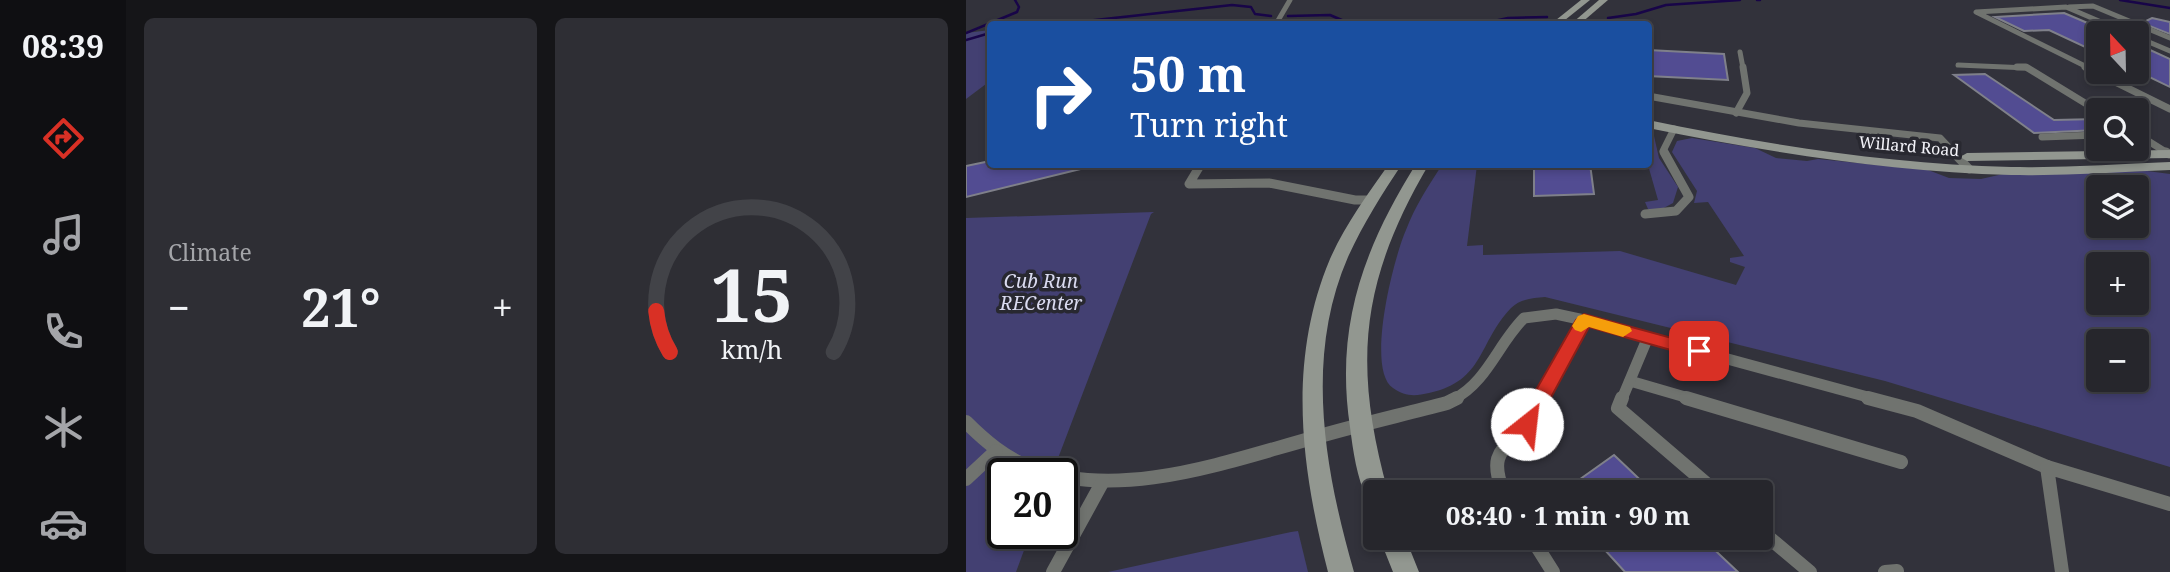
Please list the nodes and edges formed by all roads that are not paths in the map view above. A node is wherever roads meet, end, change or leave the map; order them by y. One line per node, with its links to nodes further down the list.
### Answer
1 (1290, 0): 5 (lane)
2 (1586, 0): 6 (main road)
3 (1604, 0): 7 (main road)
4 (2066, 8): 8 (lane); 9 (lane); 16 (lane)
5 (1278, 21)
6 (1559, 21)
7 (1579, 21)
8 (2098, 21)
9 (2170, 38)
10 (2149, 42): 11 (lane)
11 (2170, 51)
12 (1740, 52): 17 (lane)
13 (1958, 65): 15 (lane)
14 (1652, 97): 17 (lane)
15 (2086, 104)
16 (2170, 109)
17 (1735, 113): 24 (lane)
18 (1652, 114): 24 (main road, Willard Road)
19 (1652, 125): 20 (main road, Willard Road)
20 (1674, 129): 29 (main road, Willard Road); 31 (lane)
21 (2086, 135): 22 (lane)
22 (2042, 137)
23 (2149, 143): 25 (lane)
24 (1958, 156): 25 (main road, Willard Road); 29 (lane)
25 (2170, 158): 29 (main road, Willard Road)
26 (1199, 168): 30 (lane)
27 (1393, 168): 30 (main road)
28 (1420, 168): 36 (main road)
29 (1969, 169)
30 (1371, 200): 37 (main road)
31 (1645, 214)
32 (1584, 320): 33 (lane); 36 (lane); 43 (lane)
33 (1647, 337): 34 (lane); 40 (lane)
34 (1630, 381): 39 (lane); 44 (lane)
35 (966, 422): 38 (lane)
36 (1359, 426): 37 (lane); 42 (main road)
37 (1313, 438): 45 (lane); 51 (main road)
38 (996, 451): 41 (lane); 45 (lane)
39 (1901, 461)
40 (2047, 467): 46 (lane); 55 (lane)
41 (966, 479)
42 (1373, 480)
43 (1499, 480)
44 (1702, 480)
45 (1103, 481): 50 (lane)
46 (2170, 505)
47 (1773, 541): 54 (lane)
48 (1397, 550): 52 (main road)
49 (1539, 550): 53 (lane)
50 (1053, 572)
51 (1341, 572)
52 (1406, 572)
53 (1553, 572)
54 (1810, 572)
55 (2062, 572)

